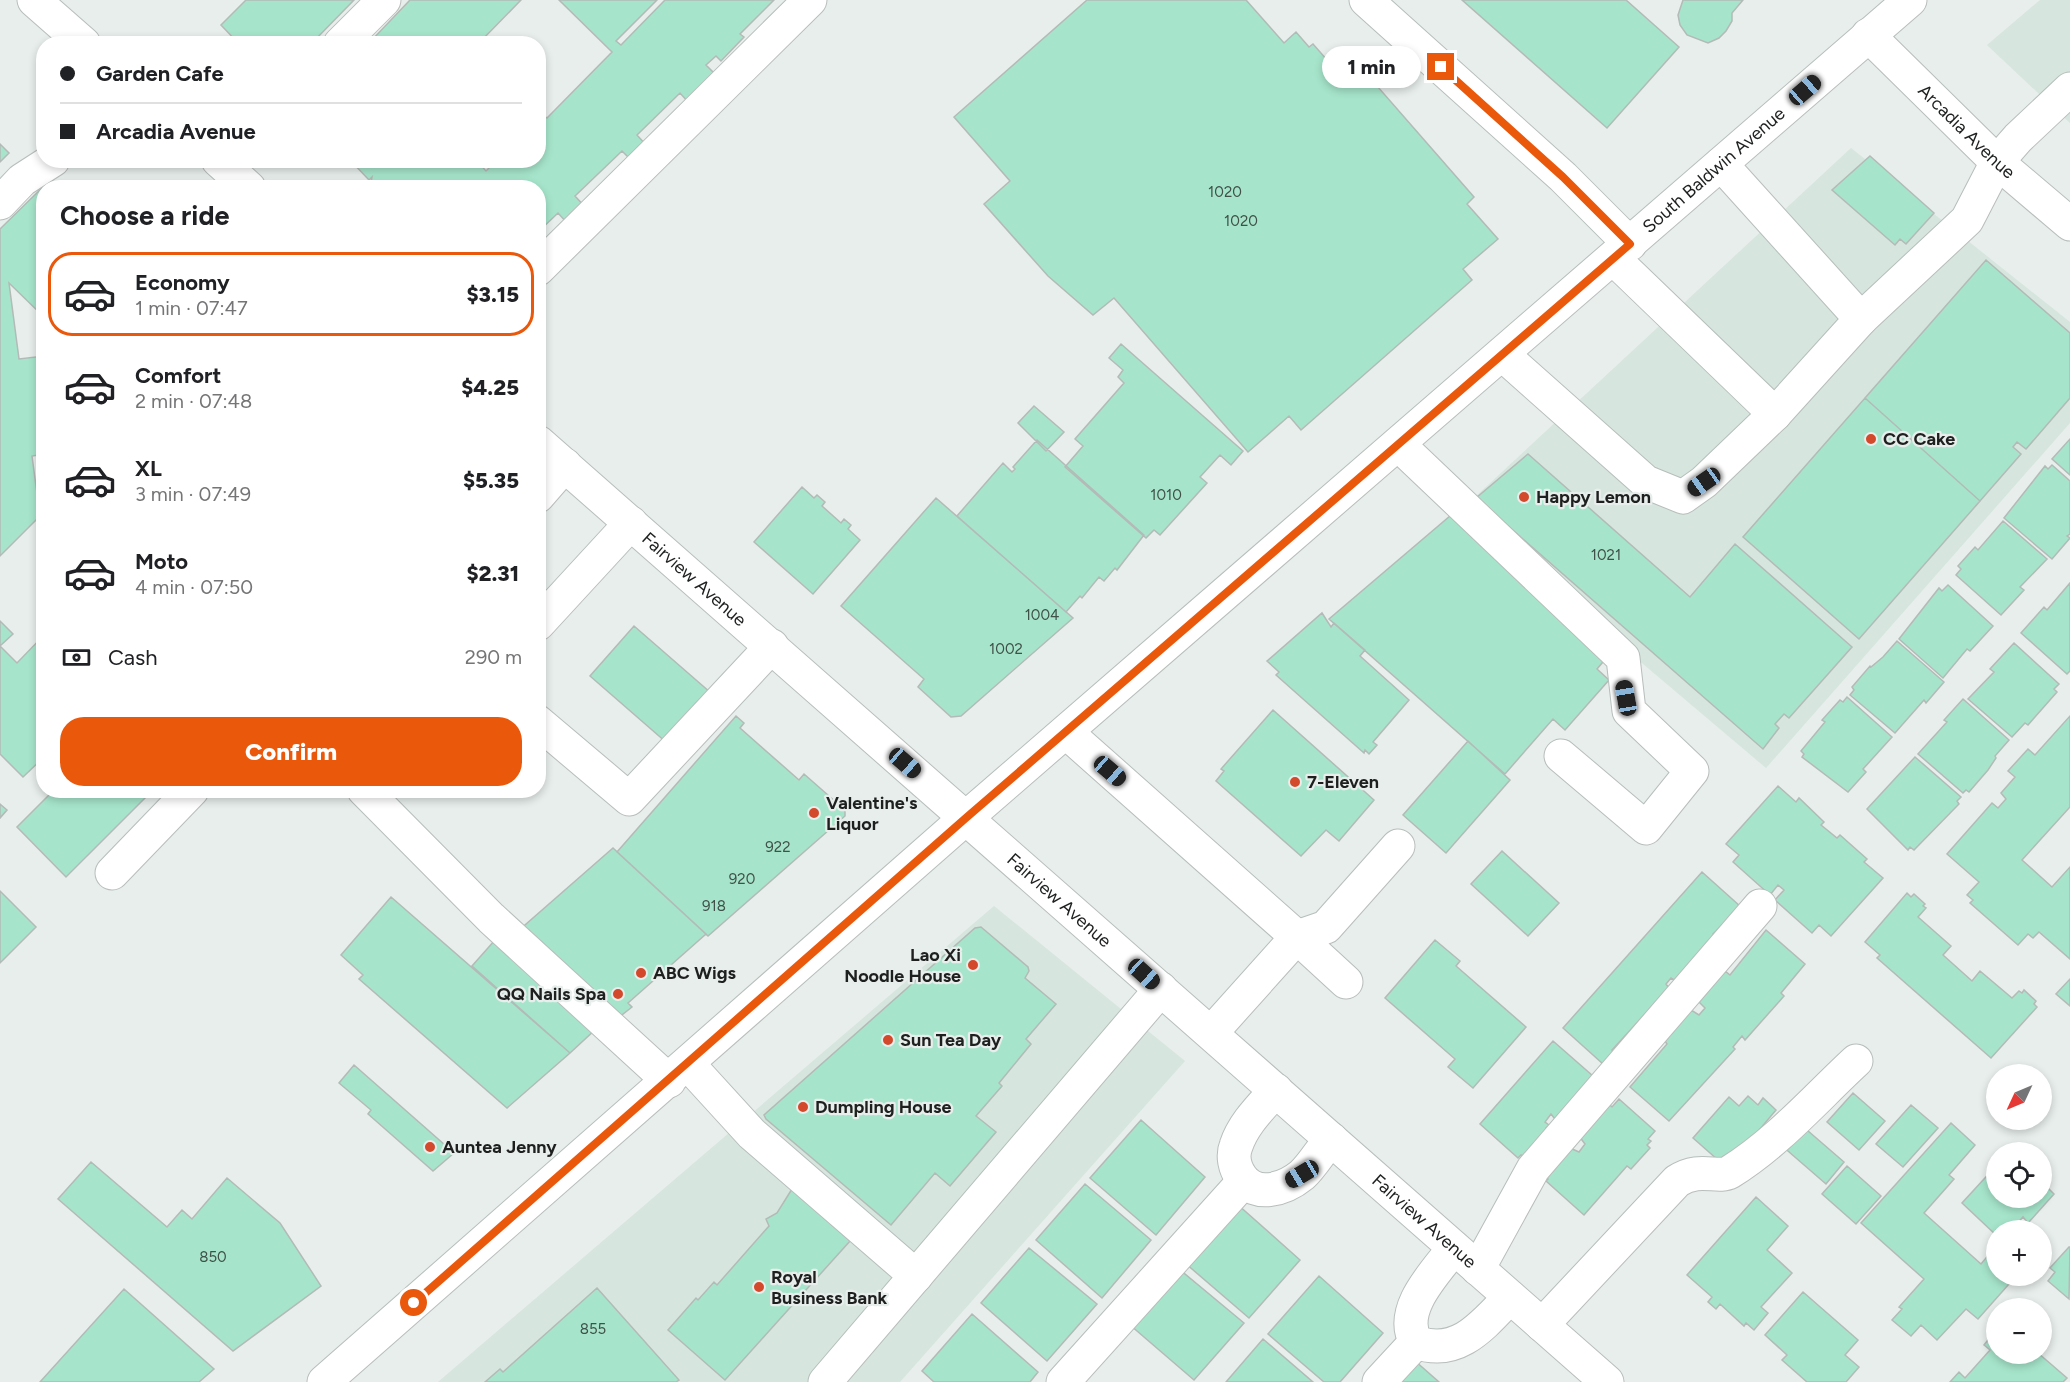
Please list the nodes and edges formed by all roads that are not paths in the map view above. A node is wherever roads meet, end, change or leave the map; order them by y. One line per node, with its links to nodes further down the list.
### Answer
1 (34, 0): 7 (street)
2 (384, 0): 8 (street)
3 (810, 0): 18 (street)
4 (1366, 0): 17 (street)
5 (1910, 0): 6 (street, South Baldwin Avenue)
6 (1868, 35): 10 (street, Arcadia Avenue); 11 (street, South Baldwin Avenue)
7 (75, 36)
8 (348, 36)
9 (2070, 88): 10 (street)
10 (1997, 162): 16 (street, Arcadia Avenue); 19 (street)
11 (1721, 164): 17 (street, South Baldwin Avenue); 19 (street)
12 (41, 168): 15 (street)
13 (227, 168): 14 (street)
14 (240, 180)
15 (0, 203)
16 (2070, 224)
17 (1622, 252): 20 (street, South Baldwin Avenue); 21 (street)
18 (546, 261)
19 (1861, 319): 21 (street)
20 (1503, 355): 21 (street); 22 (street, South Baldwin Avenue)
21 (1775, 414)
22 (1399, 445): 30 (street, South Baldwin Avenue); 31 (street)
23 (546, 449): 24 (street, Fairview Avenue)
24 (566, 465): 25 (street); 26 (street, Fairview Avenue)
25 (546, 487)
26 (632, 523): 27 (street); 28 (street, Fairview Avenue)
27 (546, 615)
28 (772, 646): 29 (street); 34 (street, Fairview Avenue)
29 (546, 729)
30 (1066, 732): 34 (street, South Baldwin Avenue); 38 (street)
31 (1561, 756)
32 (184, 798): 36 (street)
33 (372, 798): 43 (street)
34 (967, 817): 40 (street, Fairview Avenue); 43 (street, South Baldwin Avenue)
35 (1398, 846): 38 (street)
36 (112, 873)
37 (1760, 906): 47 (street)
38 (1297, 937): 39 (street); 41 (street)
39 (1346, 982)
40 (1161, 989): 41 (street, Fairview Avenue); 48 (street)
41 (1211, 1033): 44 (street, Fairview Avenue)
42 (1857, 1061): 50 (street)
43 (678, 1072): 48 (street); 53 (street, South Baldwin Avenue)
44 (1276, 1090): 45 (street, Fairview Avenue); 46 (street)
45 (1330, 1138): 46 (street); 47 (street, Fairview Avenue)
46 (1244, 1181): 55 (street)
47 (1466, 1258): 49 (street, Fairview Avenue); 51 (street)
48 (916, 1276): 54 (street)
49 (1510, 1297): 50 (street, Fairview Avenue); 51 (street)
50 (1542, 1325): 52 (street, Fairview Avenue)
51 (1416, 1342): 56 (street)
52 (1586, 1375)
53 (324, 1382)
54 (825, 1382)
55 (1063, 1382)
56 (1379, 1382)

